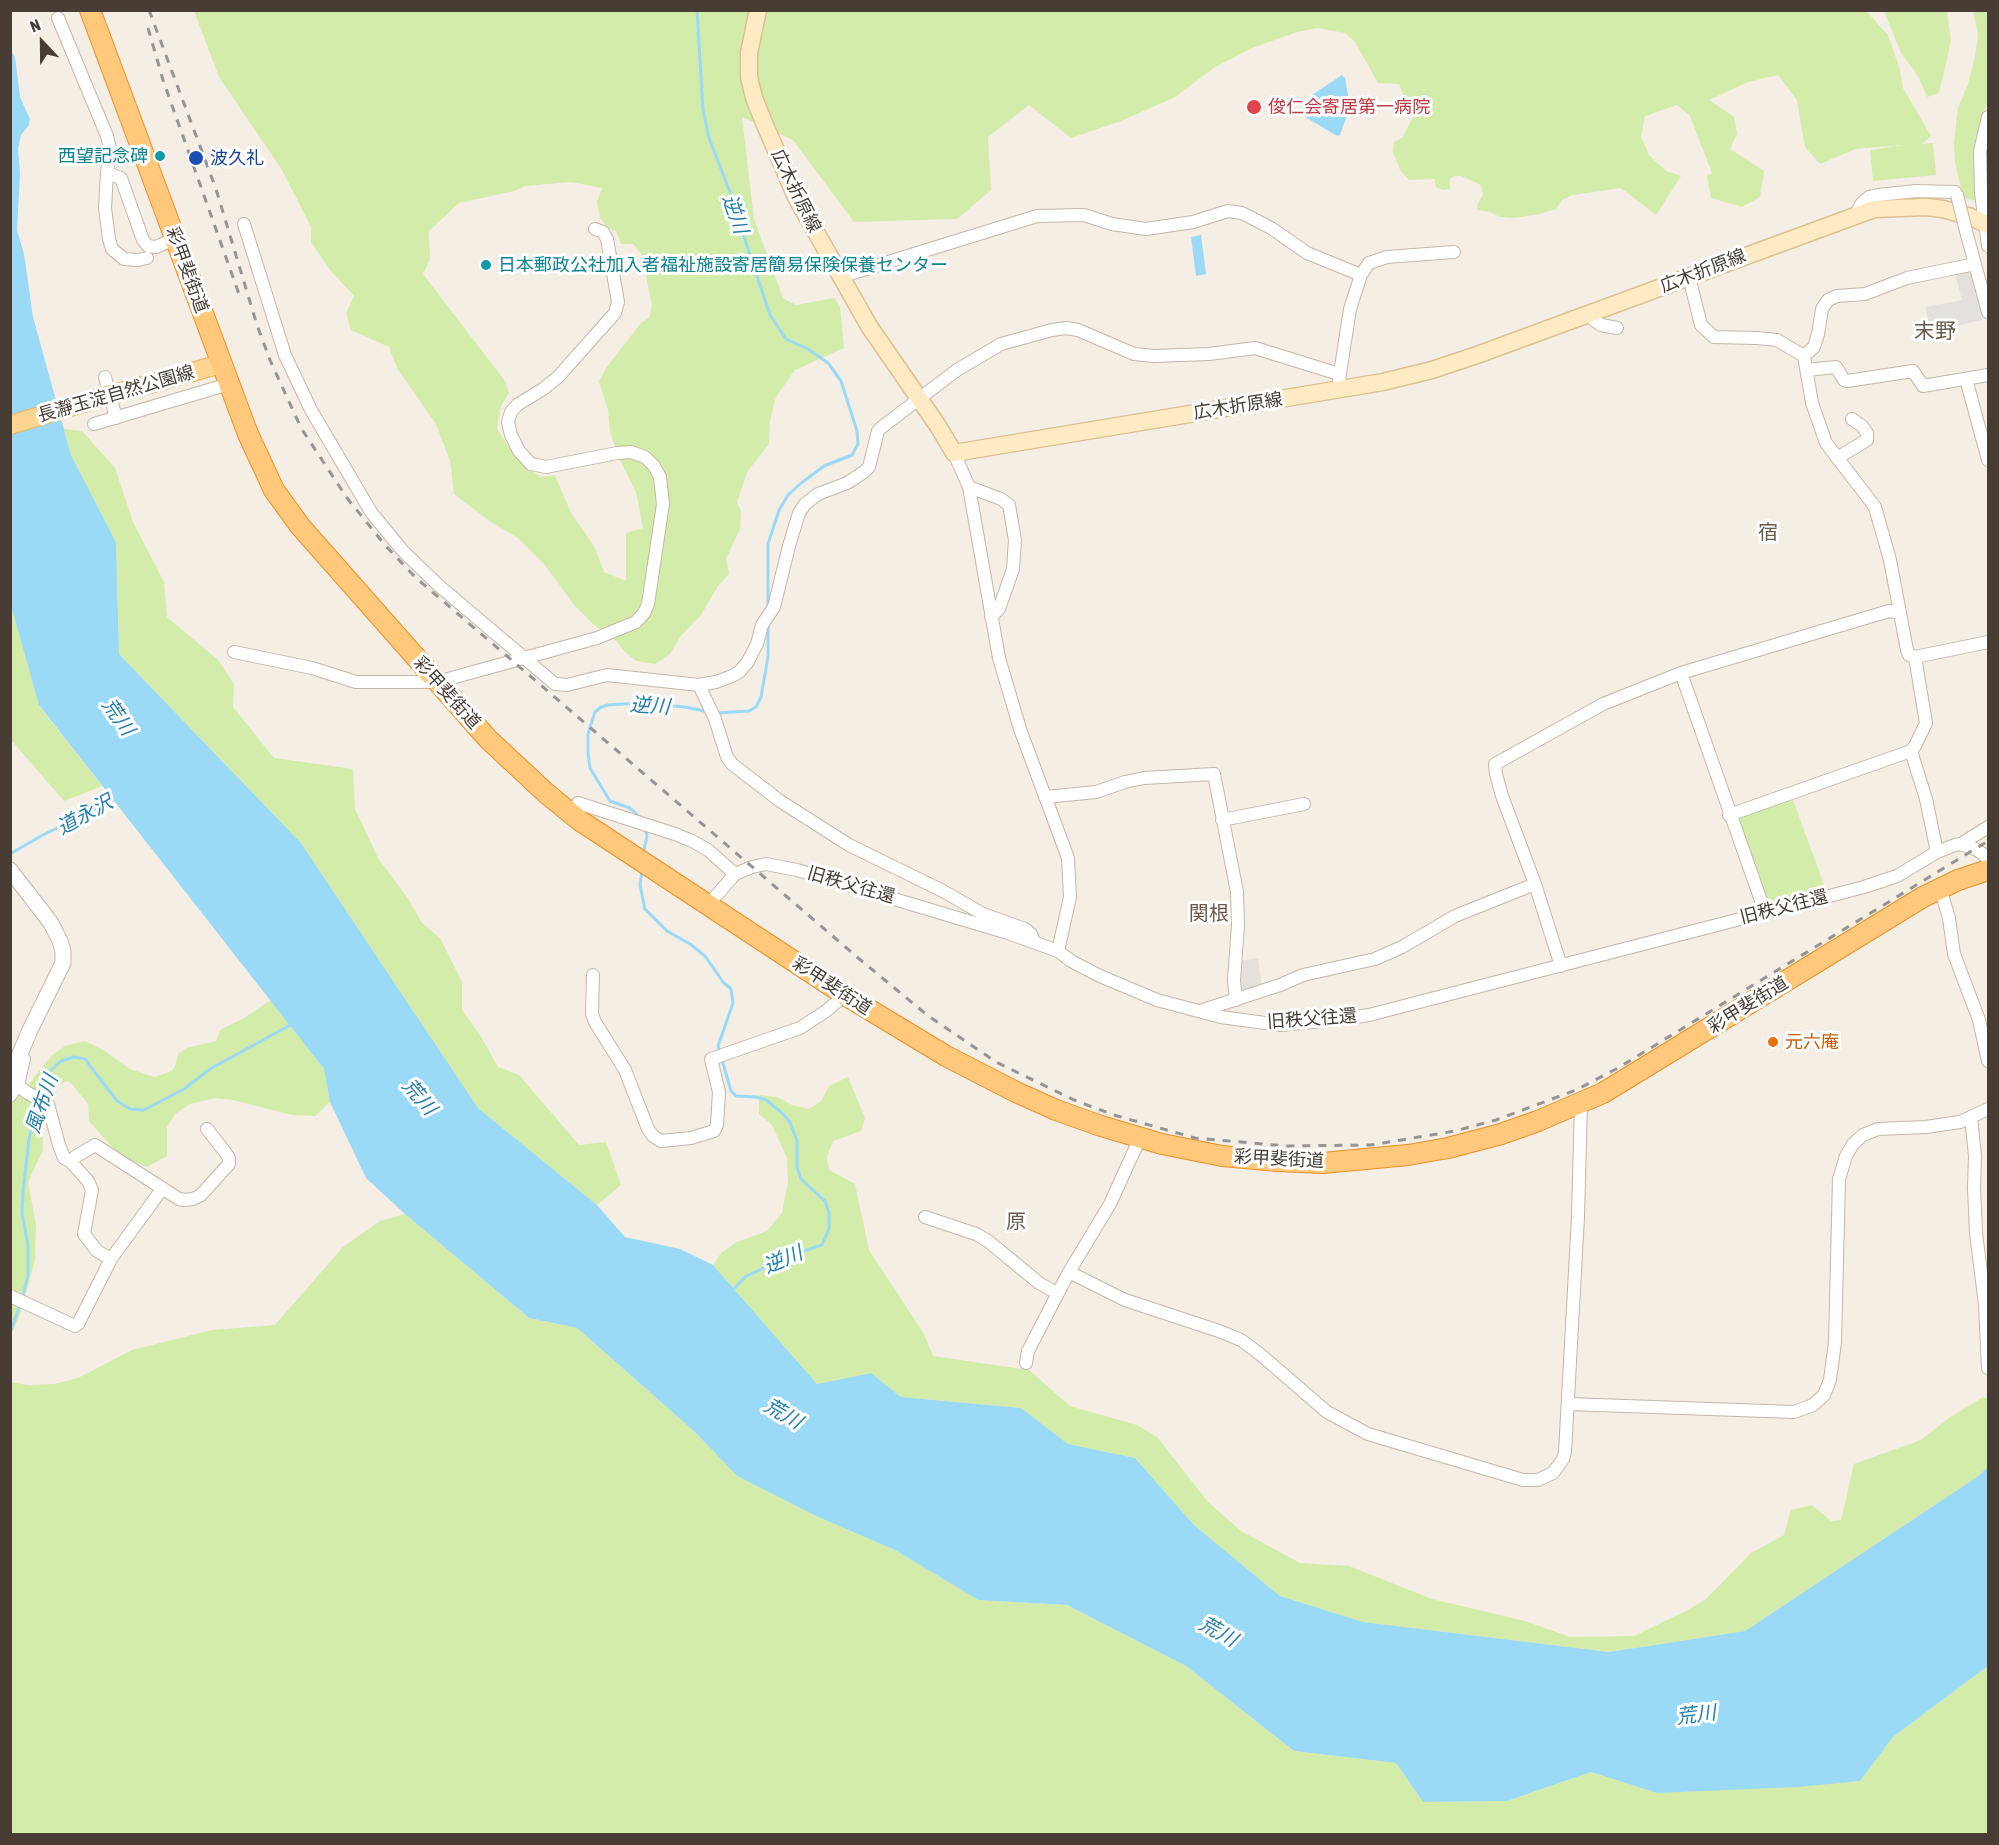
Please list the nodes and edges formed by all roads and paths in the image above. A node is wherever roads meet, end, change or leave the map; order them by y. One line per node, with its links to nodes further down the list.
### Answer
1 (90, 10): 10 (highway, 彩甲斐街道)
2 (758, 10): 16 (main road, 広木折原線)
3 (58, 18): 5 (street)
4 (1989, 117): 8 (street)
5 (107, 173): 10 (street); 13 (street)
6 (1859, 213): 8 (main road, 広木折原線); 14 (street, bridge); 17 (main road, 広木折原線)
7 (244, 224): 43 (street)
8 (1987, 224): 11 (street)
9 (595, 229): 43 (street)
10 (176, 238): 22 (highway, 彩甲斐街道)
11 (1989, 246)
12 (1454, 252): 15 (street)
13 (147, 258)
14 (1975, 264): 18 (street); 21 (street)
15 (1361, 275): 16 (street); 27 (street)
16 (840, 277): 29 (main road, 広木折原線)
17 (1689, 277): 19 (main road, 広木折原線); 21 (street)
18 (1989, 312)
19 (1587, 315): 20 (street); 27 (main road, 広木折原線)
20 (1617, 328)
21 (1804, 356): 23 (street)
22 (221, 364): 28 (highway, 彩甲斐街道); 32 (main road, 長瀞玉淀自然公園線, bridge)
23 (1807, 370): 26 (street); 35 (street)
24 (1989, 375): 26 (street)
25 (105, 377): 30 (street)
26 (1966, 379): 36 (street)
27 (1339, 381): 29 (street); 34 (main road, 広木折原線)
28 (230, 384): 30 (street); 45 (highway, 彩甲斐街道)
29 (920, 399): 34 (main road, 広木折原線); 46 (street)
30 (116, 418): 33 (street)
31 (1852, 419): 35 (street)
32 (10, 424)
33 (94, 424)
34 (954, 453): 37 (street)
35 (1837, 458): 38 (street)
36 (1989, 460)
37 (969, 488): 39 (street); 39 (street)
38 (1900, 614): 42 (street); 44 (street)
39 (991, 617): 48 (street)
40 (1989, 642): 42 (street)
41 (234, 652): 45 (street)
42 (1915, 657): 47 (street)
43 (523, 658): 45 (street); 46 (street)
44 (1681, 673): 51 (street); 60 (street)
45 (437, 682): 62 (highway, 彩甲斐街道)
46 (699, 685): 64 (street)
47 (1911, 751): 51 (street); 55 (street)
48 (1045, 797): 52 (street); 65 (street)
49 (578, 803): 59 (street)
50 (1304, 804): 52 (street)
51 (1729, 815): 63 (street)
52 (1222, 820): 69 (street)
53 (1989, 826): 54 (street, 旧秩父往還)
54 (1961, 844): 55 (street, 旧秩父往還); 56 (street)
55 (1938, 852): 63 (street, 旧秩父往還)
56 (1989, 860)
57 (10, 870): 72 (street)
58 (1989, 870): 61 (highway, 彩甲斐街道)
59 (735, 873): 62 (street); 64 (street, 旧秩父往還)
60 (1535, 885): 66 (street); 69 (street)
61 (1940, 888): 71 (street); 74 (highway, 彩甲斐街道)
62 (709, 904): 68 (highway, 彩甲斐街道)
63 (1765, 912): 66 (street, 旧秩父往還)
64 (1034, 942): 65 (street, 旧秩父往還)
65 (1058, 951): 70 (street, 旧秩父往還)
66 (1561, 966): 70 (street, 旧秩父往還)
67 (593, 975): 68 (street)
68 (845, 995): 78 (highway, 彩甲斐街道)
69 (1236, 1000): 70 (street)
70 (1199, 1011)
71 (1989, 1061)
72 (14, 1081): 73 (street); 79 (street)
73 (10, 1096)
74 (1581, 1103): 78 (highway, 彩甲斐街道); 88 (street)
75 (1989, 1109): 76 (street)
76 (1971, 1117): 87 (street); 88 (street)
77 (207, 1129): 80 (street)
78 (1140, 1138): 83 (street)
79 (70, 1162): 80 (street); 82 (street)
80 (162, 1189): 82 (street)
81 (925, 1217): 84 (street)
82 (111, 1258): 85 (street)
83 (1069, 1272): 84 (street); 88 (street)
84 (1057, 1293): 86 (street)
85 (10, 1296)
86 (1026, 1363)
87 (1989, 1368)
88 (1569, 1404)

